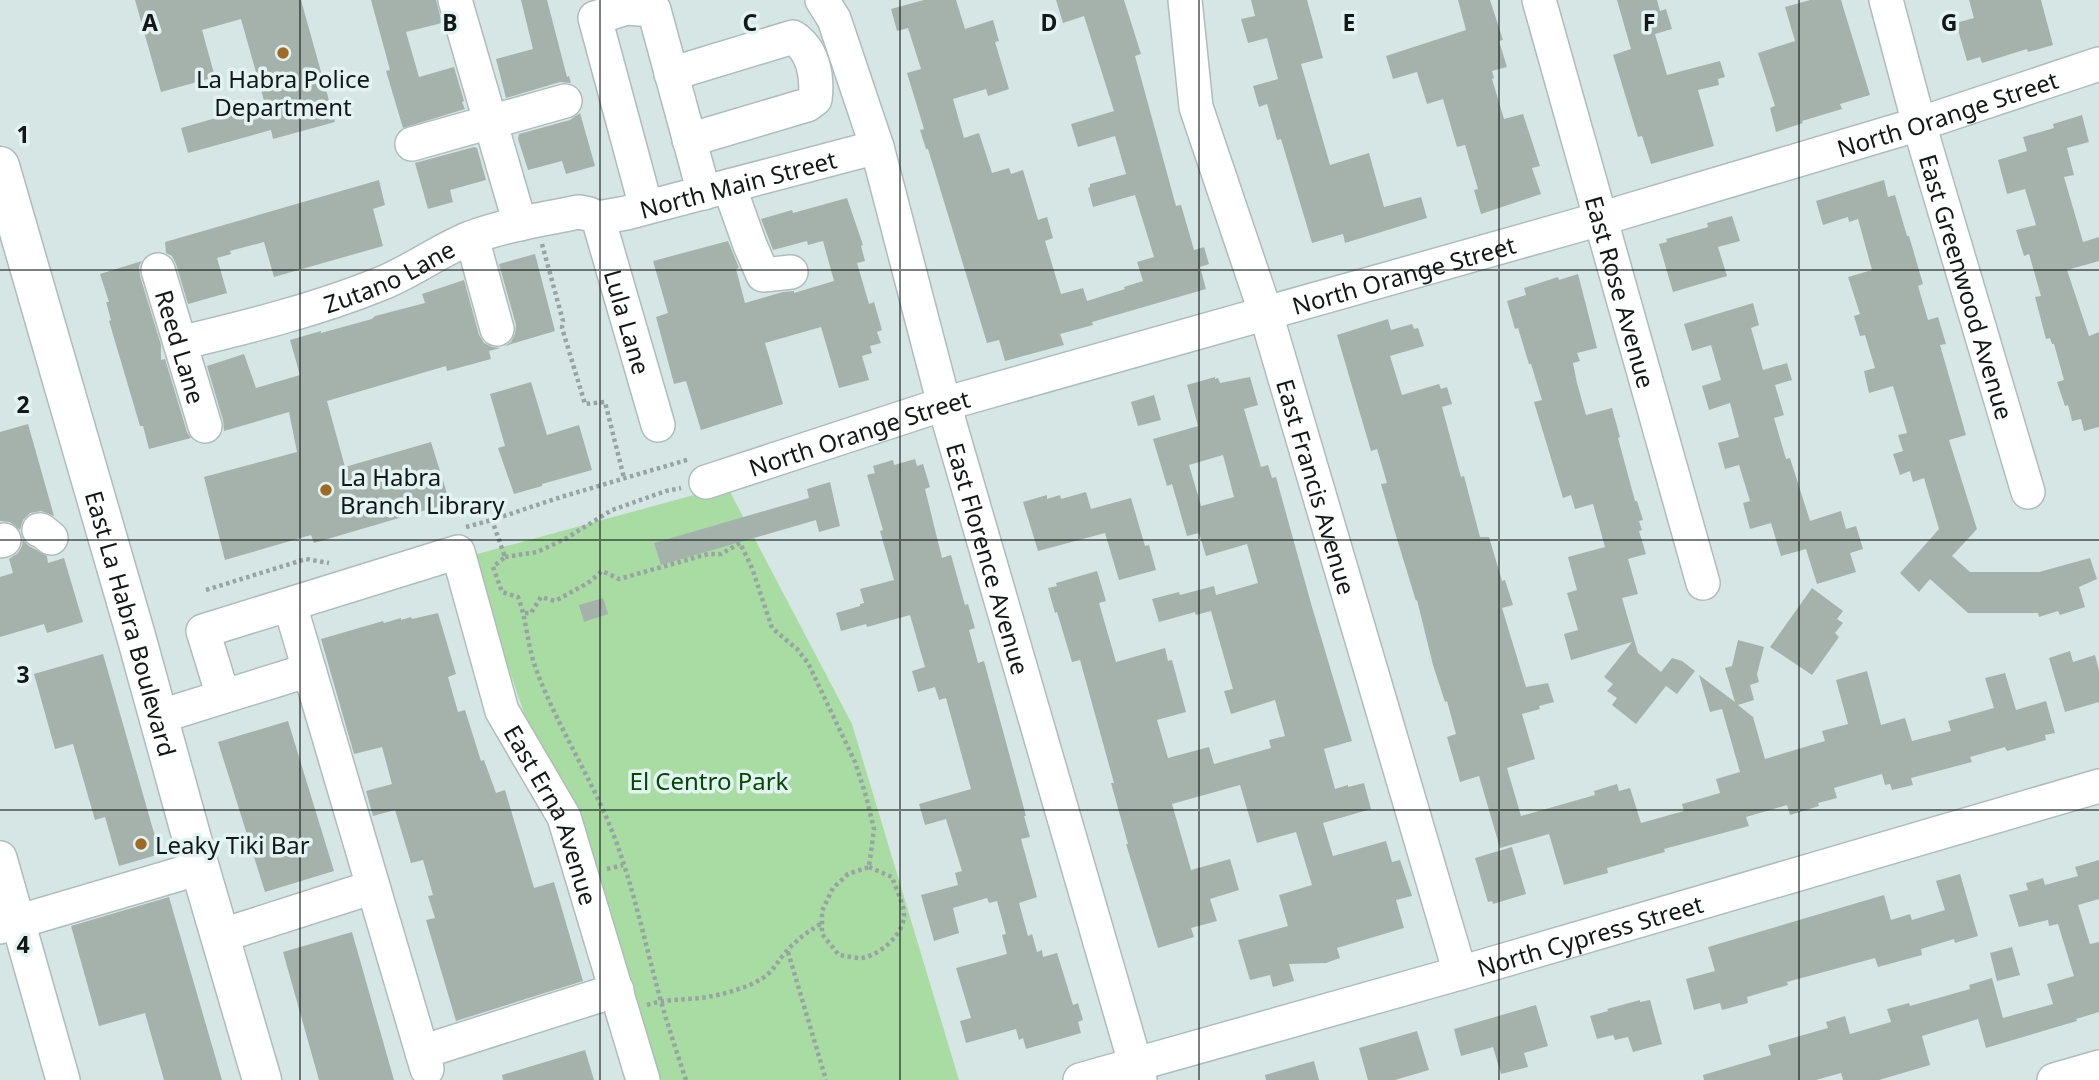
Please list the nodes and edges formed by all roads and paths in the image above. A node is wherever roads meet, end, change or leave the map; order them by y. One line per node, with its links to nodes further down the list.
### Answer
1 (455, 0): 9 (street)
2 (822, 0): 13 (street, East Florence Avenue)
3 (1185, 0): 23 (street, East Francis Avenue)
4 (1539, 0): 18 (street, East Rose Avenue)
5 (1886, 0): 10 (street, East Greenwood Avenue)
6 (2099, 64): 10 (street, North Orange Street)
7 (671, 74): 11 (street); 11 (street); 16 (street)
8 (565, 101): 9 (street)
9 (490, 121): 12 (street); 19 (street)
10 (1919, 124): 18 (street, North Orange Street); 31 (street, East Greenwood Avenue)
11 (689, 140): 15 (street)
12 (412, 144)
13 (877, 147): 15 (street, North Main Street); 26 (street, East Florence Avenue)
14 (0, 166): 38 (main road, East La Habra Boulevard)
15 (717, 189): 16 (street, North Main Street); 22 (street)
16 (646, 207): 17 (street, North Main Street)
17 (598, 218): 19 (street, Zutano Lane); 27 (street, Lula Lane)
18 (1600, 219): 23 (street, North Orange Street); 33 (street, East Rose Avenue)
19 (526, 236): 20 (street, Zutano Lane); 30 (path)
20 (471, 238): 24 (street); 25 (street, Zutano Lane)
21 (158, 270): 25 (street, Reed Lane)
22 (792, 272)
23 (1266, 314): 26 (street, North Orange Street); 48 (street, East Francis Avenue)
24 (497, 329)
25 (180, 343): 28 (street, Reed Lane)
26 (944, 404): 29 (street, North Orange Street); 52 (street, East Florence Avenue)
27 (658, 425)
28 (205, 426)
29 (695, 476): 30 (path); 32 (path)
30 (624, 478): 32 (path)
31 (2028, 492)
32 (505, 557): 35 (path)
33 (1703, 583)
34 (290, 606): 36 (street); 37 (street); 49 (street, East Erna Avenue)
35 (525, 613): 41 (path); 50 (path)
36 (309, 670): 37 (street); 43 (street)
37 (222, 696): 38 (street)
38 (159, 717): 42 (main road, East La Habra Boulevard)
39 (2099, 786): 48 (street, North Cypress Street)
40 (0, 858): 45 (street)
41 (869, 867): 44 (path); 44 (path)
42 (200, 868): 45 (street); 46 (main road, East La Habra Boulevard)
43 (373, 887): 46 (street); 49 (street)
44 (822, 923): 47 (path)
45 (9, 925): 53 (street)
46 (220, 936): 54 (main road, East La Habra Boulevard)
47 (788, 951): 50 (path); 57 (path)
48 (1460, 973): 52 (street, North Cypress Street)
49 (617, 990): 55 (street, East Erna Avenue)
50 (661, 1000): 56 (path)
51 (2099, 1067): 59 (street)
52 (1138, 1072): 58 (street, North Cypress Street)
53 (63, 1080)
54 (262, 1080)
55 (643, 1080)
56 (686, 1080)
57 (826, 1080)
58 (1080, 1080)
59 (2054, 1080)

